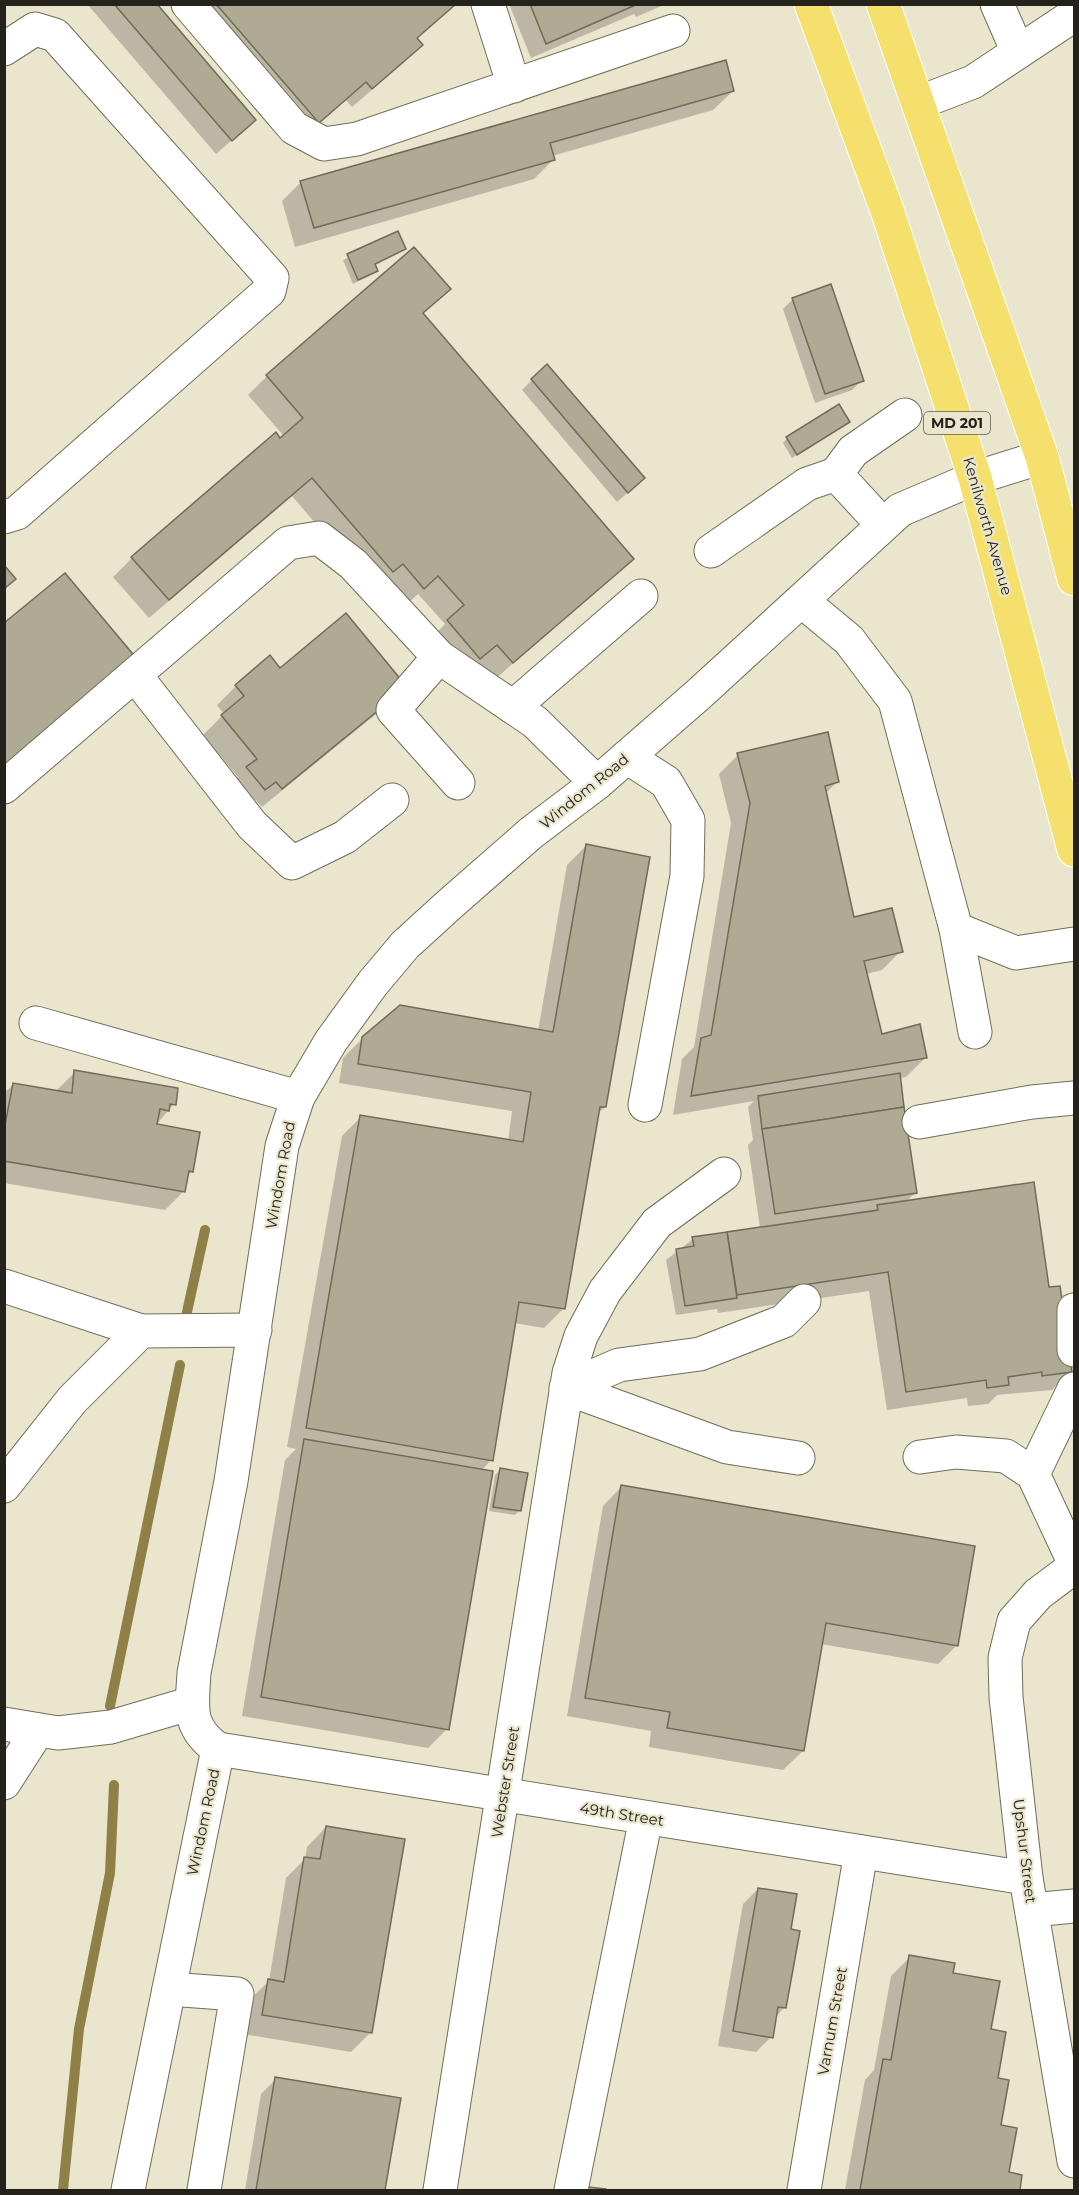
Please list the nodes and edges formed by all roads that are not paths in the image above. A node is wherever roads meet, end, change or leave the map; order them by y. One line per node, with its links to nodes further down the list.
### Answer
1 (188, 4): 10 (street)
2 (488, 4): 10 (street)
3 (811, 4): 15 (main road, Kenilworth Avenue / MD 201)
4 (884, 4): 11 (main road)
5 (997, 4): 9 (street)
6 (1074, 15): 9 (street)
7 (673, 32): 10 (street)
8 (4, 49): 16 (street)
9 (1018, 52): 11 (street)
10 (514, 86)
11 (918, 103): 13 (main road)
12 (905, 414): 14 (street)
13 (1042, 457): 15 (street, Windom Road); 19 (main road)
14 (836, 474): 17 (street); 18 (street)
15 (975, 478): 17 (street, Windom Road); 30 (main road, Kenilworth Avenue / MD 201)
16 (4, 517)
17 (883, 525): 21 (street, Windom Road)
18 (711, 551)
19 (1074, 579)
20 (641, 596): 24 (street)
21 (802, 601): 25 (street, Windom Road); 31 (street)
22 (439, 657): 23 (street); 24 (street); 26 (street)
23 (135, 675): 28 (street); 29 (street)
24 (513, 706): 27 (street)
25 (627, 756): 27 (street, Windom Road); 37 (street)
26 (458, 783)
27 (597, 783): 35 (street, Windom Road)
28 (4, 787)
29 (392, 800)
30 (1074, 850)
31 (956, 929): 32 (street); 34 (street)
32 (1074, 944)
33 (36, 1023): 35 (street)
34 (975, 1032)
35 (298, 1096): 43 (street, Windom Road)
36 (1074, 1098): 38 (street)
37 (645, 1105)
38 (919, 1122)
39 (724, 1174): 46 (street, Webster Street)
40 (4, 1286): 44 (street)
41 (804, 1301): 46 (street)
42 (1074, 1310): 45 (street)
43 (255, 1330): 44 (street); 54 (street, Windom Road)
44 (141, 1331): 51 (street)
45 (1074, 1350)
46 (567, 1381): 48 (street); 59 (street, Webster Street)
47 (1074, 1389): 50 (street)
48 (798, 1458)
49 (920, 1458): 50 (street)
50 (1033, 1474): 52 (street)
51 (4, 1486)
52 (1074, 1562)
53 (1074, 1567): 62 (street, Upshur Street)
54 (192, 1703): 56 (street); 57 (street, Windom Road)
55 (4, 1724): 56 (street)
56 (38, 1730): 58 (street)
57 (218, 1749): 59 (street, 49th Street); 65 (street, Windom Road)
58 (4, 1783)
59 (503, 1795): 60 (street, 49th Street); 69 (street, Webster Street)
60 (646, 1818): 61 (street, 49th Street); 70 (street)
61 (861, 1852): 62 (street, 49th Street); 71 (street, Varnum Street)
62 (1026, 1878): 64 (street, Upshur Street)
63 (1074, 1906): 64 (street)
64 (1032, 1910): 66 (street, Upshur Street)
65 (169, 1989): 67 (street, Windom Road); 68 (street)
66 (1074, 2161)
67 (128, 2190)
68 (204, 2190)
69 (440, 2190)
70 (572, 2190)
71 (804, 2190)

